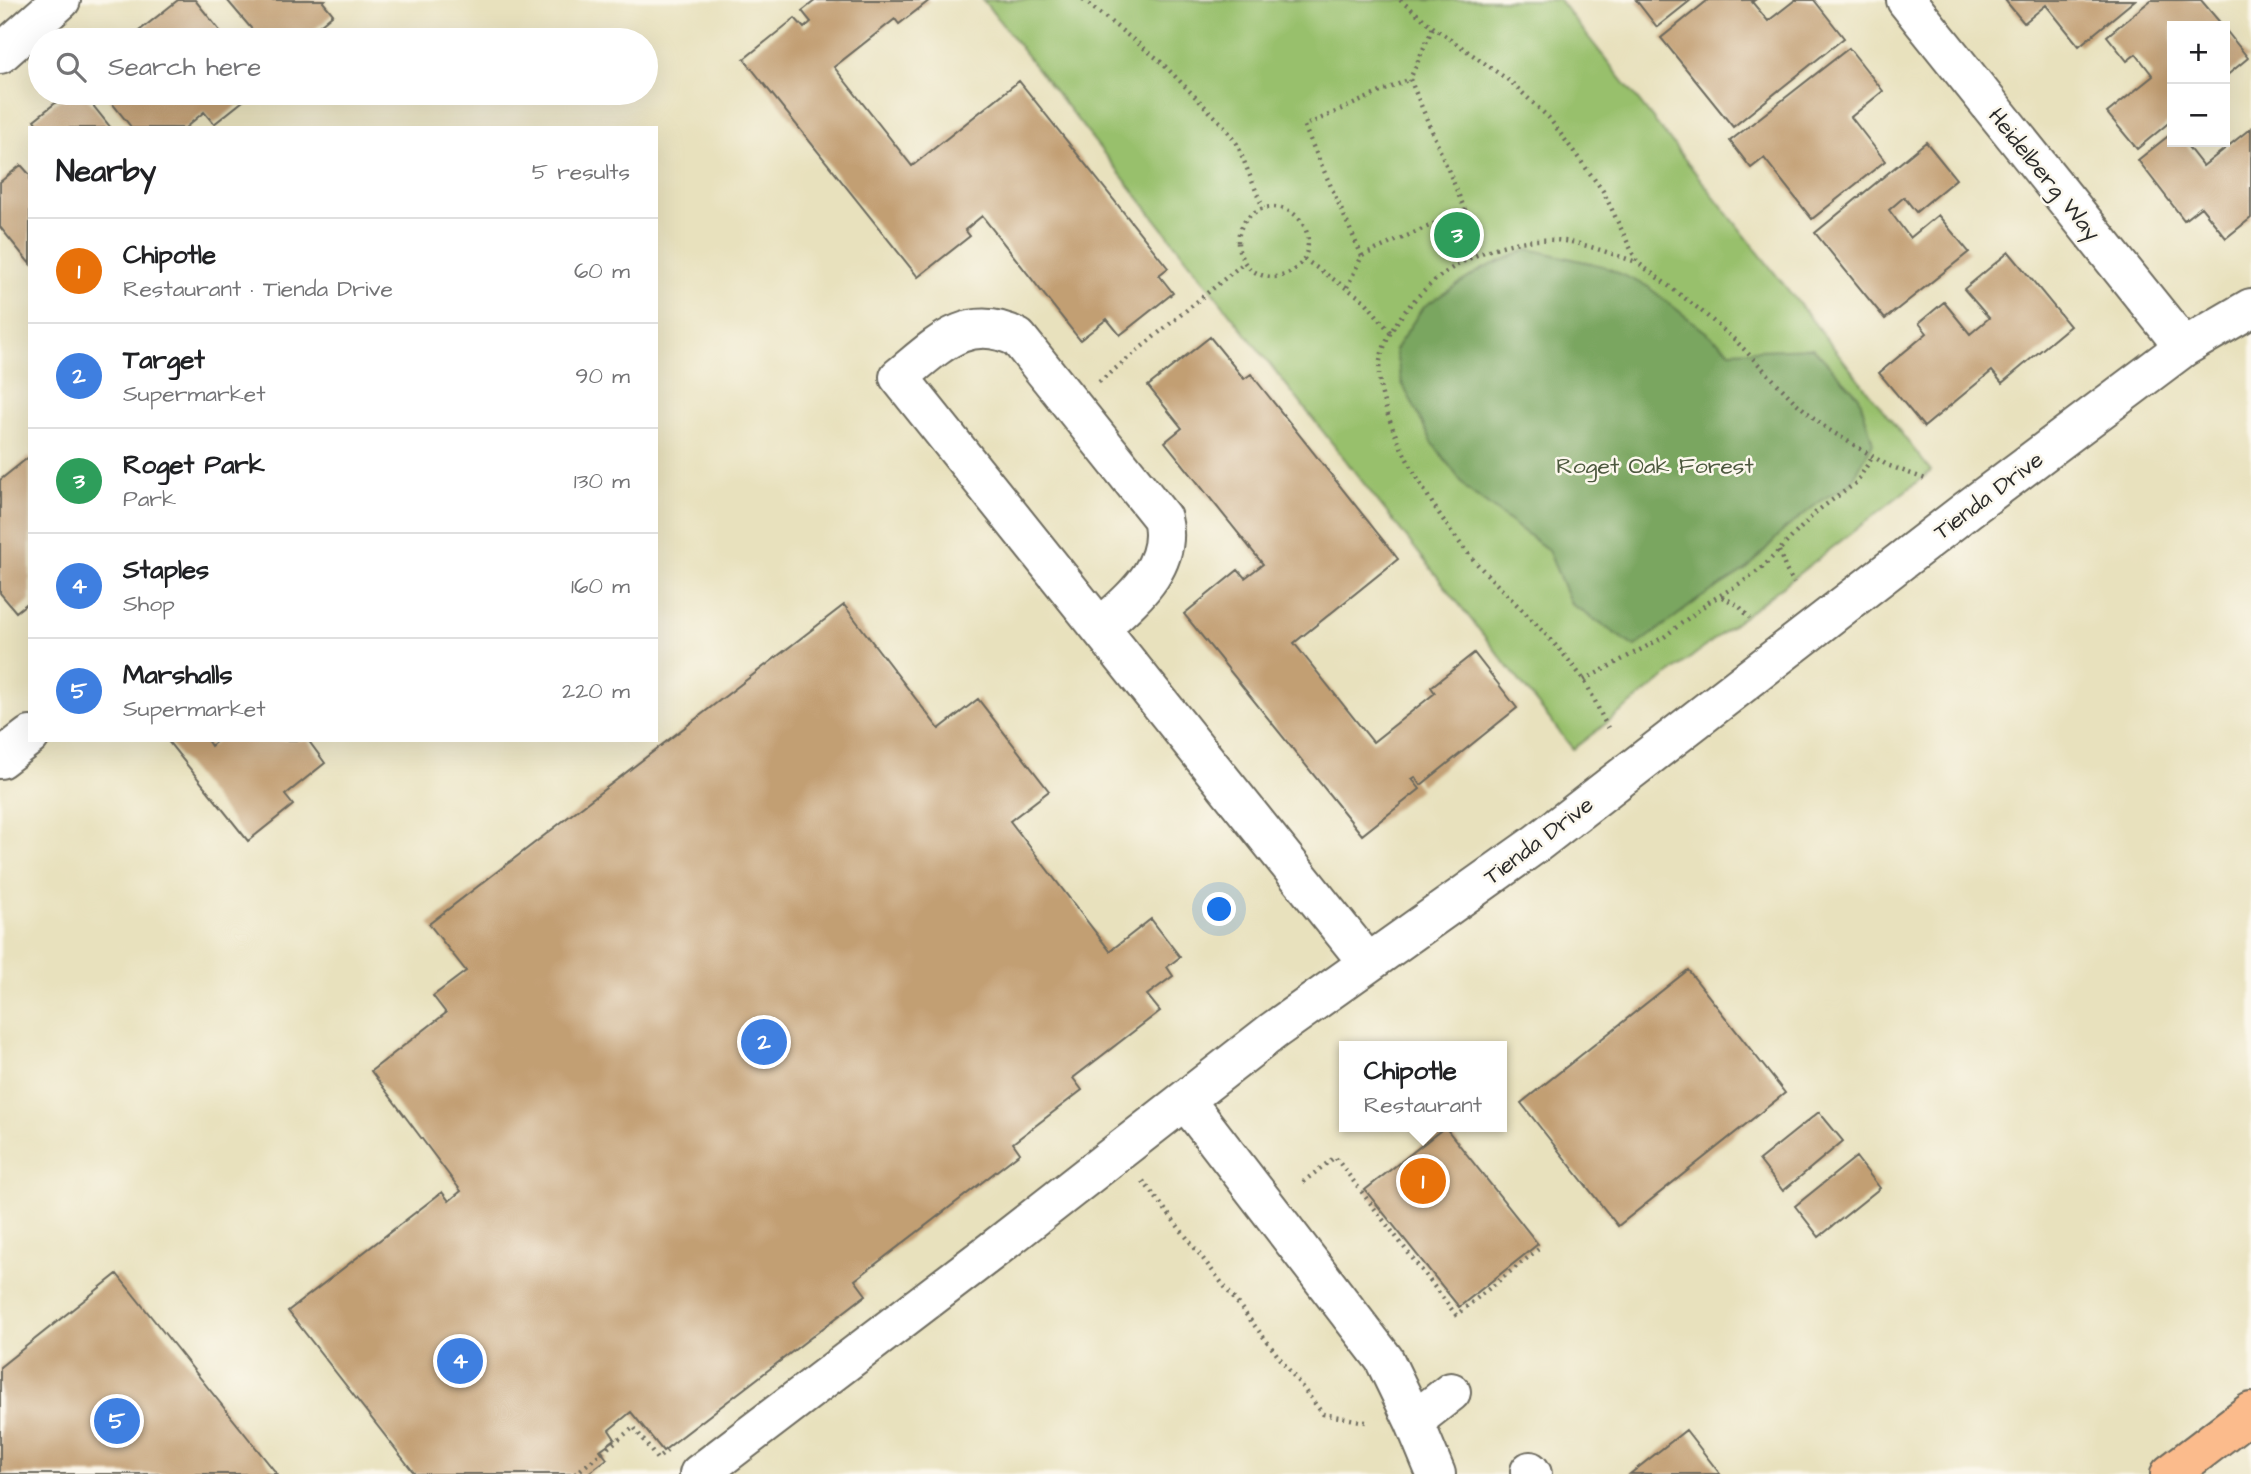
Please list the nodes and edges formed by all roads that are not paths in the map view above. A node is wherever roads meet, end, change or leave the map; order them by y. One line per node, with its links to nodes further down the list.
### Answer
1 (61, 0): 3 (street)
2 (1906, 0): 7 (street, Heidelberg Way)
3 (29, 28)
4 (28, 29): 5 (street)
5 (0, 54)
6 (2251, 308): 7 (street, Tienda Drive)
7 (2184, 347): 11 (street, Tienda Drive)
8 (1101, 627): 8 (street); 11 (street)
9 (28, 738): 10 (street)
10 (0, 759)
11 (1368, 963): 12 (street, Tienda Drive)
12 (1185, 1100): 15 (street); 16 (street, Tienda Drive)
13 (1451, 1392): 15 (street)
14 (2251, 1412): 18 (main road)
15 (1414, 1421): 17 (street)
16 (699, 1474)
17 (1436, 1474)
18 (2169, 1474)

